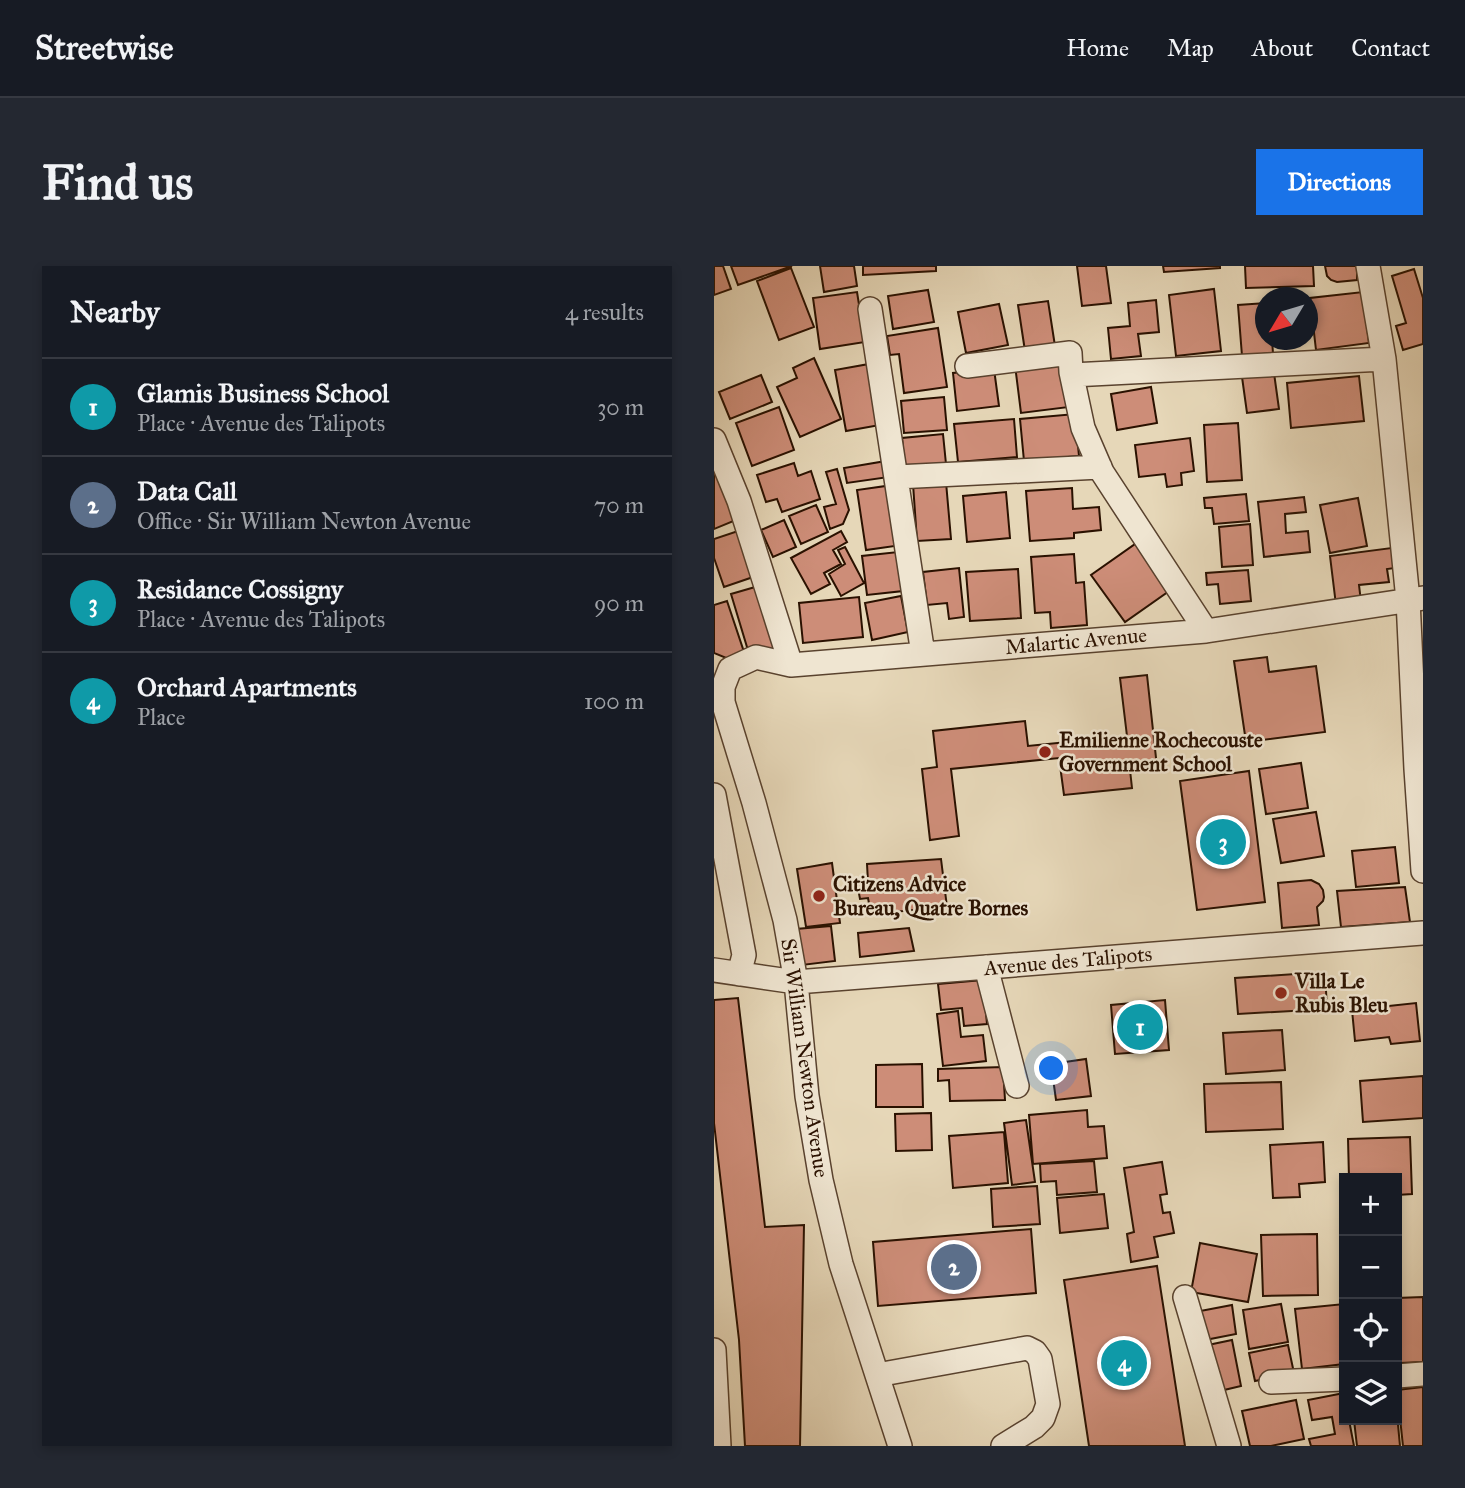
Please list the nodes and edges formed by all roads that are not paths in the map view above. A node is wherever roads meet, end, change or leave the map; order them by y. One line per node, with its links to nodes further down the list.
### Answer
1 (1368, 266): 3 (street)
2 (870, 309): 8 (street)
3 (1384, 359): 5 (street); 9 (street)
4 (967, 366): 5 (street)
5 (1072, 375): 7 (street)
6 (714, 440): 12 (street)
7 (1100, 467): 8 (street); 10 (street)
8 (896, 477): 11 (street)
9 (1415, 599): 10 (street, Malartic Avenue); 15 (street)
10 (1206, 631): 11 (street, Malartic Avenue)
11 (923, 654): 12 (street, Malartic Avenue)
12 (791, 665): 13 (street, Malartic Avenue)
13 (730, 669): 20 (street, Sir William Newton Avenue)
14 (714, 795): 19 (street)
15 (1423, 871)
16 (1423, 933): 17 (street, Avenue des Talipots)
17 (986, 967): 20 (street, Avenue des Talipots); 21 (street)
18 (714, 970): 19 (street, Avenue des Talipots)
19 (739, 974): 20 (street, Avenue des Talipots)
20 (796, 982): 25 (street, Sir William Newton Avenue)
21 (1017, 1086)
22 (1185, 1297): 32 (street)
23 (714, 1350): 29 (street)
24 (1423, 1374): 26 (street)
25 (877, 1375): 30 (street, Sir William Newton Avenue); 31 (street)
26 (1402, 1376)
27 (1339, 1378): 28 (street)
28 (1271, 1382)
29 (719, 1446)
30 (900, 1446)
31 (1003, 1446)
32 (1229, 1446)

